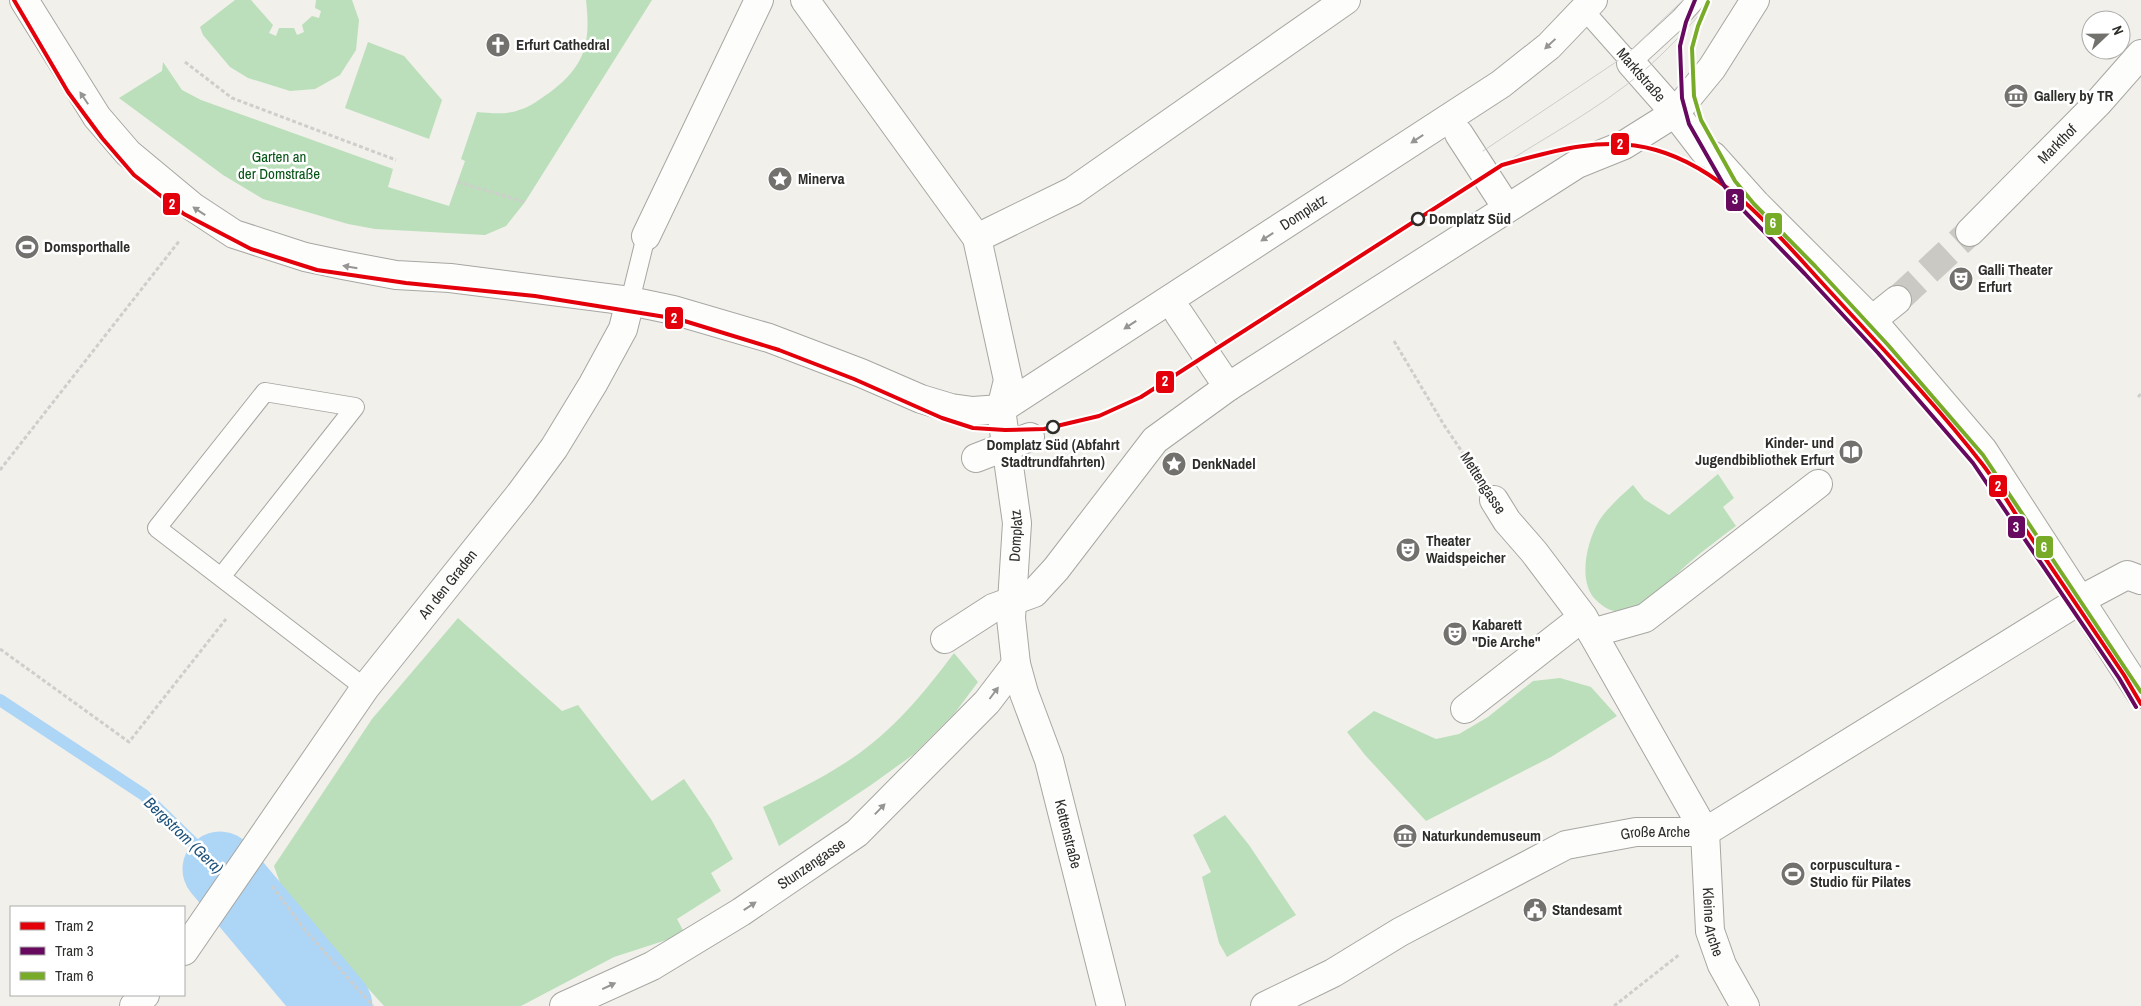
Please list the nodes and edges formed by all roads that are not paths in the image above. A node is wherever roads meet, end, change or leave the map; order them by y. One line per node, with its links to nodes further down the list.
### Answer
1 (24, 0): 17 (street, one-way to 1)
2 (759, 0): 14 (street)
3 (805, 0): 15 (street)
4 (1346, 0): 15 (street)
5 (1696, 0): 9 (lane)
6 (1755, 0): 10 (street)
7 (1584, 3): 9 (lane, Marktstraße); 22 (street, Domplatz, one-way to 22)
8 (2141, 54): 13 (street, Markthof)
9 (1631, 63): 10 (street, Marktstraße)
10 (1675, 113): 12 (street); 19 (street, Marktstraße)
11 (1459, 134): 12 (street)
12 (1507, 208): 21 (street)
13 (1970, 232)
14 (646, 236): 17 (lane)
15 (977, 238): 22 (street)
16 (1897, 300): 19 (street)
17 (628, 311): 20 (street); 22 (street, Domplatz); 34 (street, An den Graden)
18 (1179, 314): 21 (street)
19 (1872, 320): 29 (street, Marktstraße)
20 (653, 323)
21 (1228, 387): 30 (street)
22 (1001, 409): 23 (street, Domplatz)
23 (1019, 442): 24 (street); 30 (street, Domplatz)
24 (976, 458)
25 (1818, 484): 31 (street)
26 (1494, 500): 31 (street, Mettengasse)
27 (221, 577): 27 (lane); 34 (lane)
28 (2141, 580): 29 (street)
29 (2080, 600): 35 (street, Marktstraße); 37 (street, Große Arche)
30 (997, 603): 32 (street); 33 (street, Domplatz)
31 (1588, 625): 36 (street); 37 (street, Mettengasse)
32 (945, 639)
33 (1016, 664): 41 (street, Stunzengasse, one-way to 33); 42 (street, Kettenstraße)
34 (365, 688): 38 (street, An den Graden)
35 (2141, 694)
36 (1465, 709)
37 (1705, 832): 43 (street, Große Arche); 44 (street, Kleine Arche)
38 (185, 950)
39 (143, 996): 40 (street)
40 (134, 1006)
41 (564, 1006)
42 (1111, 1006)
43 (1265, 1006)
44 (1745, 1006)

